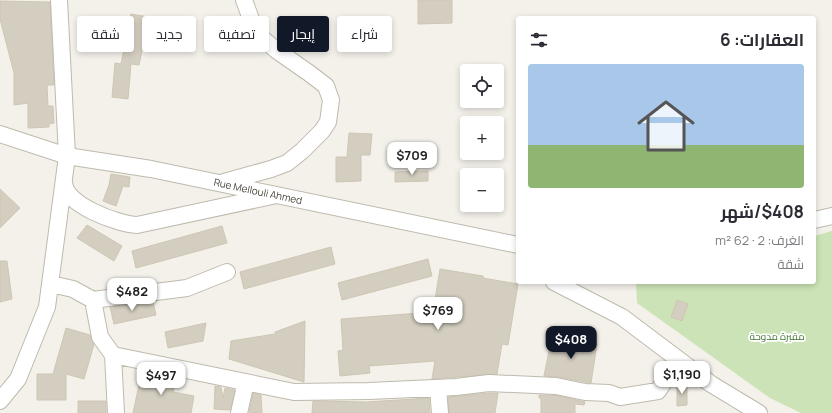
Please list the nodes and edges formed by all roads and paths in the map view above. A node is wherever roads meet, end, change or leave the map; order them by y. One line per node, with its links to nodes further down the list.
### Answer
1 (59, 0): 4 (street)
2 (244, 0): 6 (street)
3 (0, 134): 4 (street, Rue Mellouli Ahmed)
4 (67, 156): 5 (street); 6 (street, Rue Mellouli Ahmed)
5 (64, 182): 7 (street); 12 (street)
6 (221, 183): 7 (street, Rue Mellouli Ahmed)
7 (278, 195): 10 (street, Rue Mellouli Ahmed)
8 (832, 216): 9 (street)
9 (816, 220)
10 (516, 245)
11 (227, 272): 14 (street)
12 (51, 284): 14 (street); 19 (street)
13 (558, 284): 16 (street)
14 (93, 300): 15 (street)
15 (113, 355): 17 (street); 21 (street)
16 (678, 360): 18 (street); 20 (street)
17 (246, 382): 18 (street); 22 (street)
18 (438, 388): 23 (street)
19 (0, 401)
20 (756, 412)
21 (116, 413)
22 (239, 413)
23 (440, 413)

